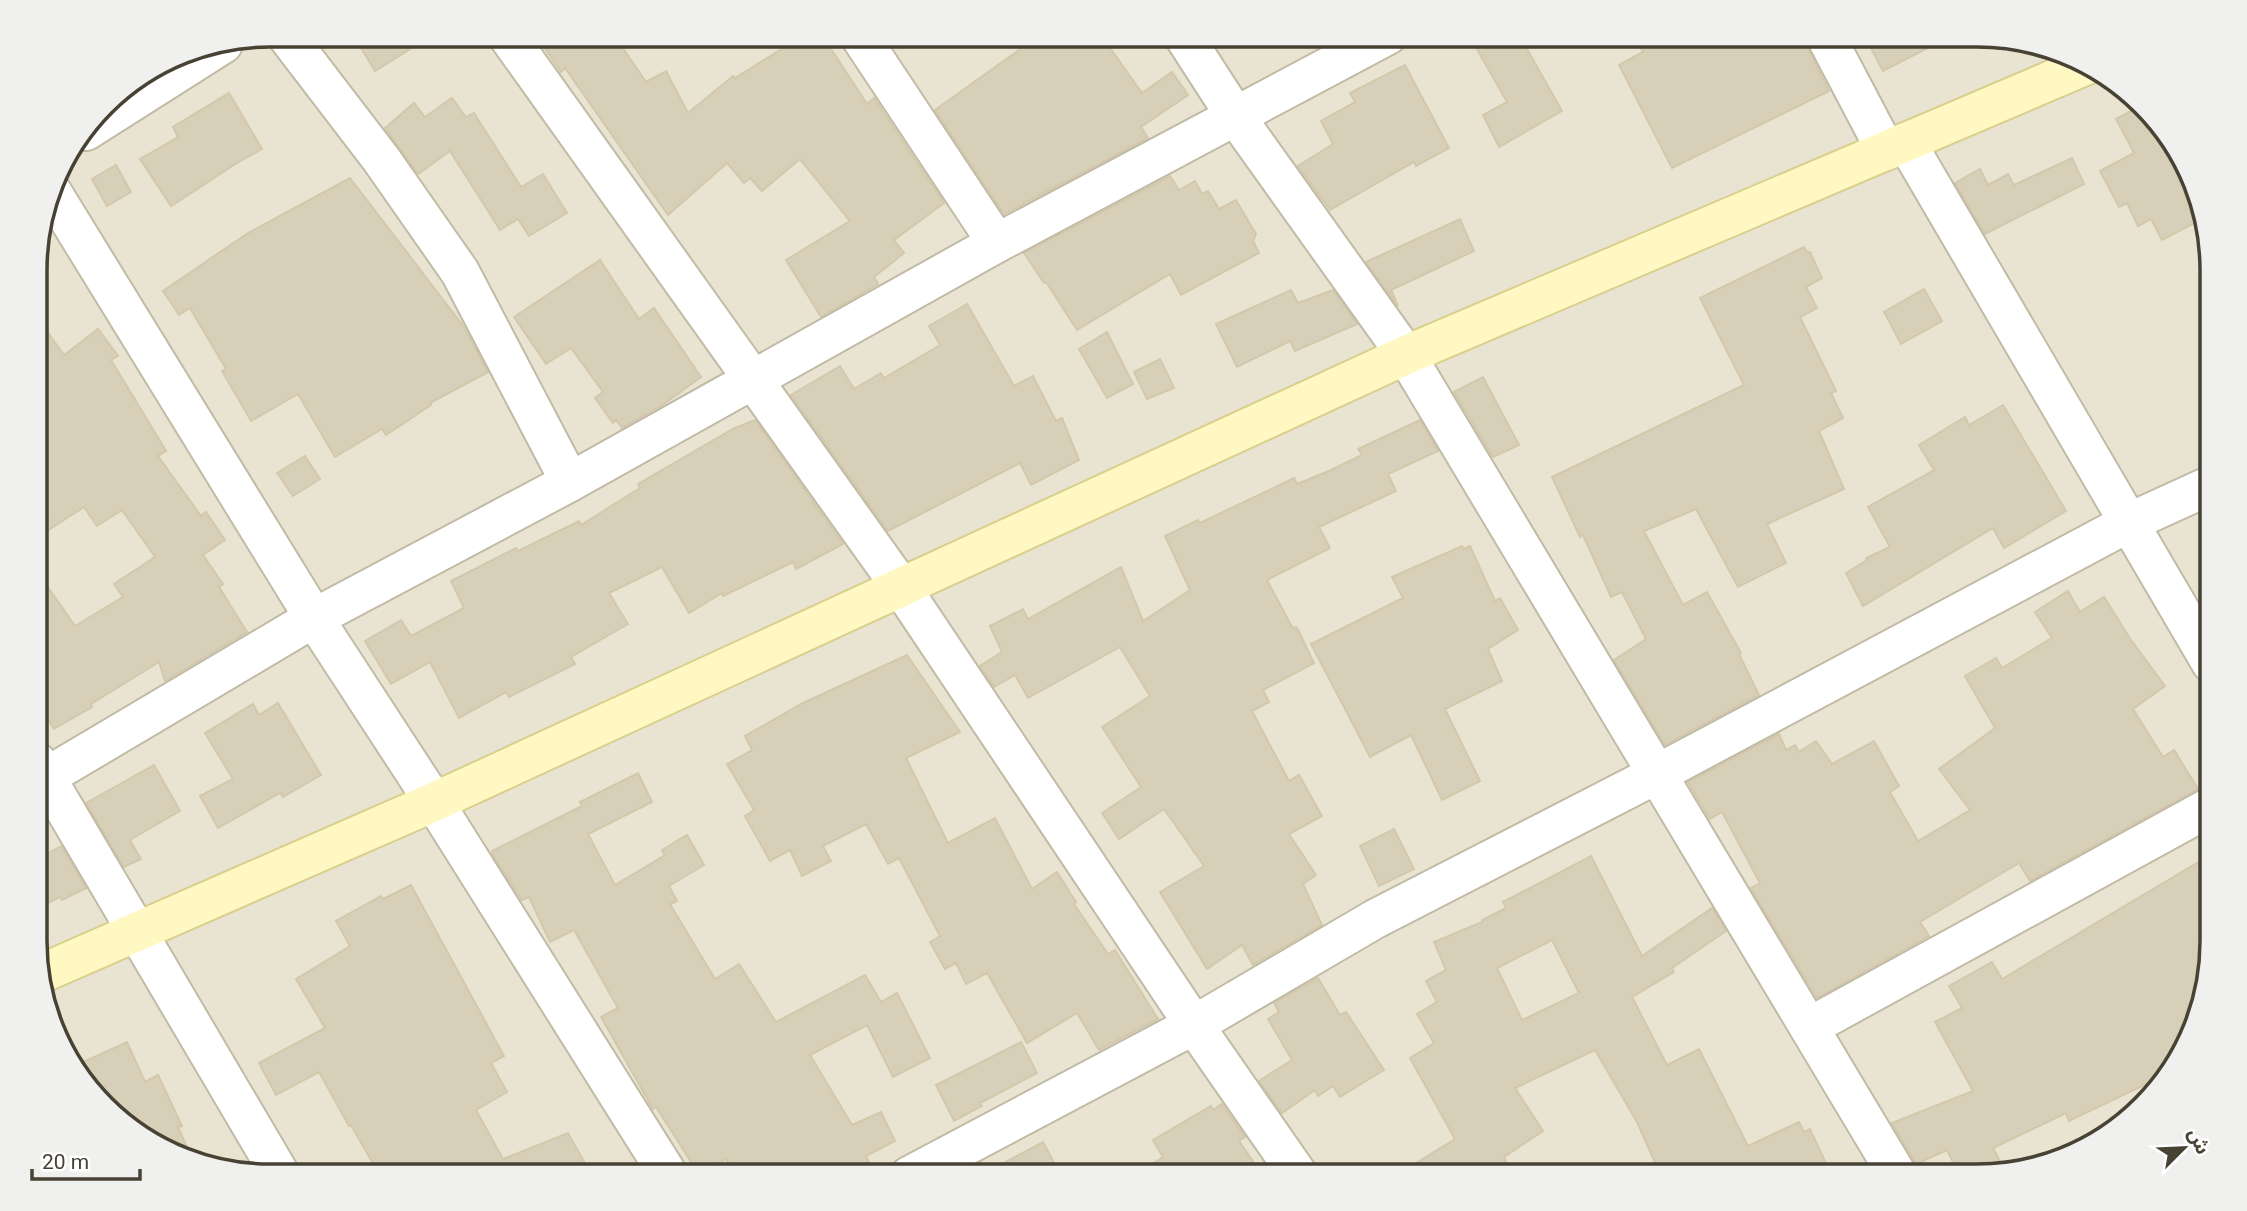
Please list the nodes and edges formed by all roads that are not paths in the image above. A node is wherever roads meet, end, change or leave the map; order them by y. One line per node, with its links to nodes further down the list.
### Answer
1 (295, 47): 16 (street)
2 (516, 47): 15 (street)
3 (867, 47): 13 (street)
4 (1191, 47): 10 (street)
5 (1366, 47): 10 (street)
6 (1833, 47): 11 (street)
7 (200, 59): 9 (street)
8 (2075, 70): 11 (street)
9 (111, 115)
10 (1236, 117): 13 (street); 14 (street)
11 (1896, 147): 14 (street); 18 (street)
12 (58, 202): 20 (street)
13 (997, 243): 15 (street)
14 (1406, 355): 19 (street); 23 (street)
15 (752, 380): 16 (street); 19 (street)
16 (569, 482): 20 (street)
17 (2200, 490): 18 (street)
18 (2130, 522): 21 (street); 23 (street)
19 (901, 587): 25 (street); 29 (street)
20 (314, 618): 22 (street); 25 (street)
21 (2200, 644)
22 (47, 766)
23 (1657, 774): 29 (street); 30 (street)
24 (47, 780): 27 (street)
25 (434, 802): 27 (street); 34 (street)
26 (2200, 813): 30 (street)
27 (137, 931): 28 (street); 33 (street)
28 (49, 970)
29 (1194, 1026): 31 (street); 35 (street)
30 (1809, 1027): 32 (street)
31 (1290, 1163)
32 (1891, 1163)
33 (275, 1164)
34 (661, 1164)
35 (933, 1164)

